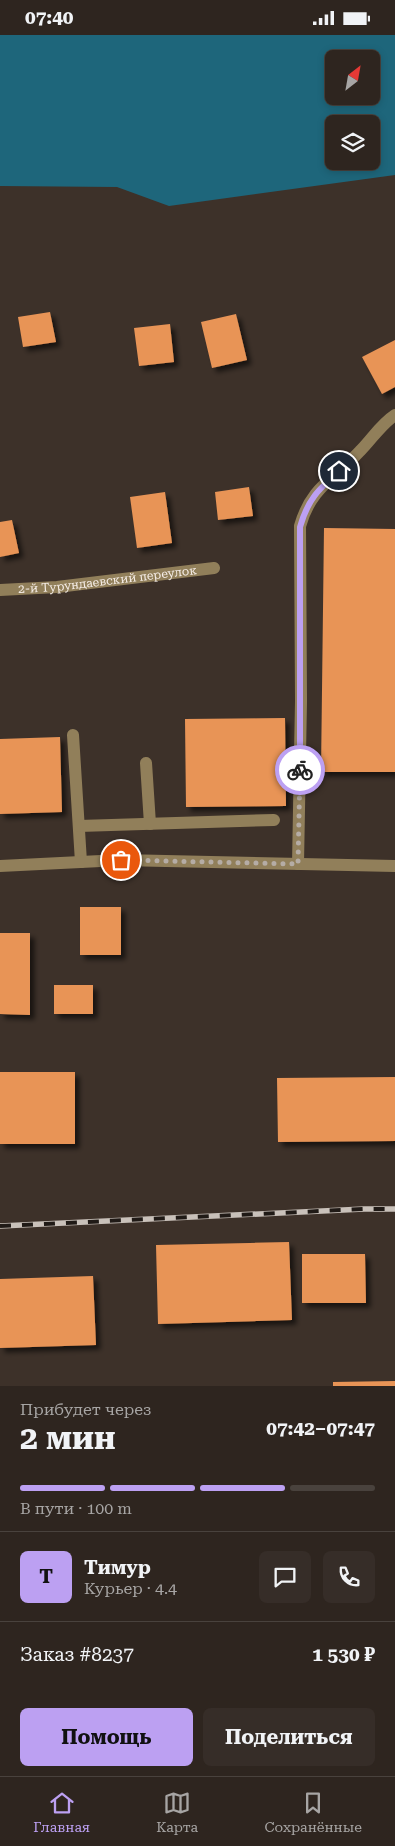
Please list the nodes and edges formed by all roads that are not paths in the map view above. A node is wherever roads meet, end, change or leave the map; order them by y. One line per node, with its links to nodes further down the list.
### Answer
1 (395, 415): 10 (street)
2 (214, 568): 3 (street, 2-й Турундаевский переулок)
3 (0, 590)
4 (74, 735): 8 (street)
5 (146, 763): 7 (street)
6 (274, 820): 7 (street)
7 (150, 823): 8 (street)
8 (79, 826): 9 (street)
9 (81, 862): 10 (street); 11 (street)
10 (298, 864): 12 (street)
11 (0, 866)
12 (395, 866)

